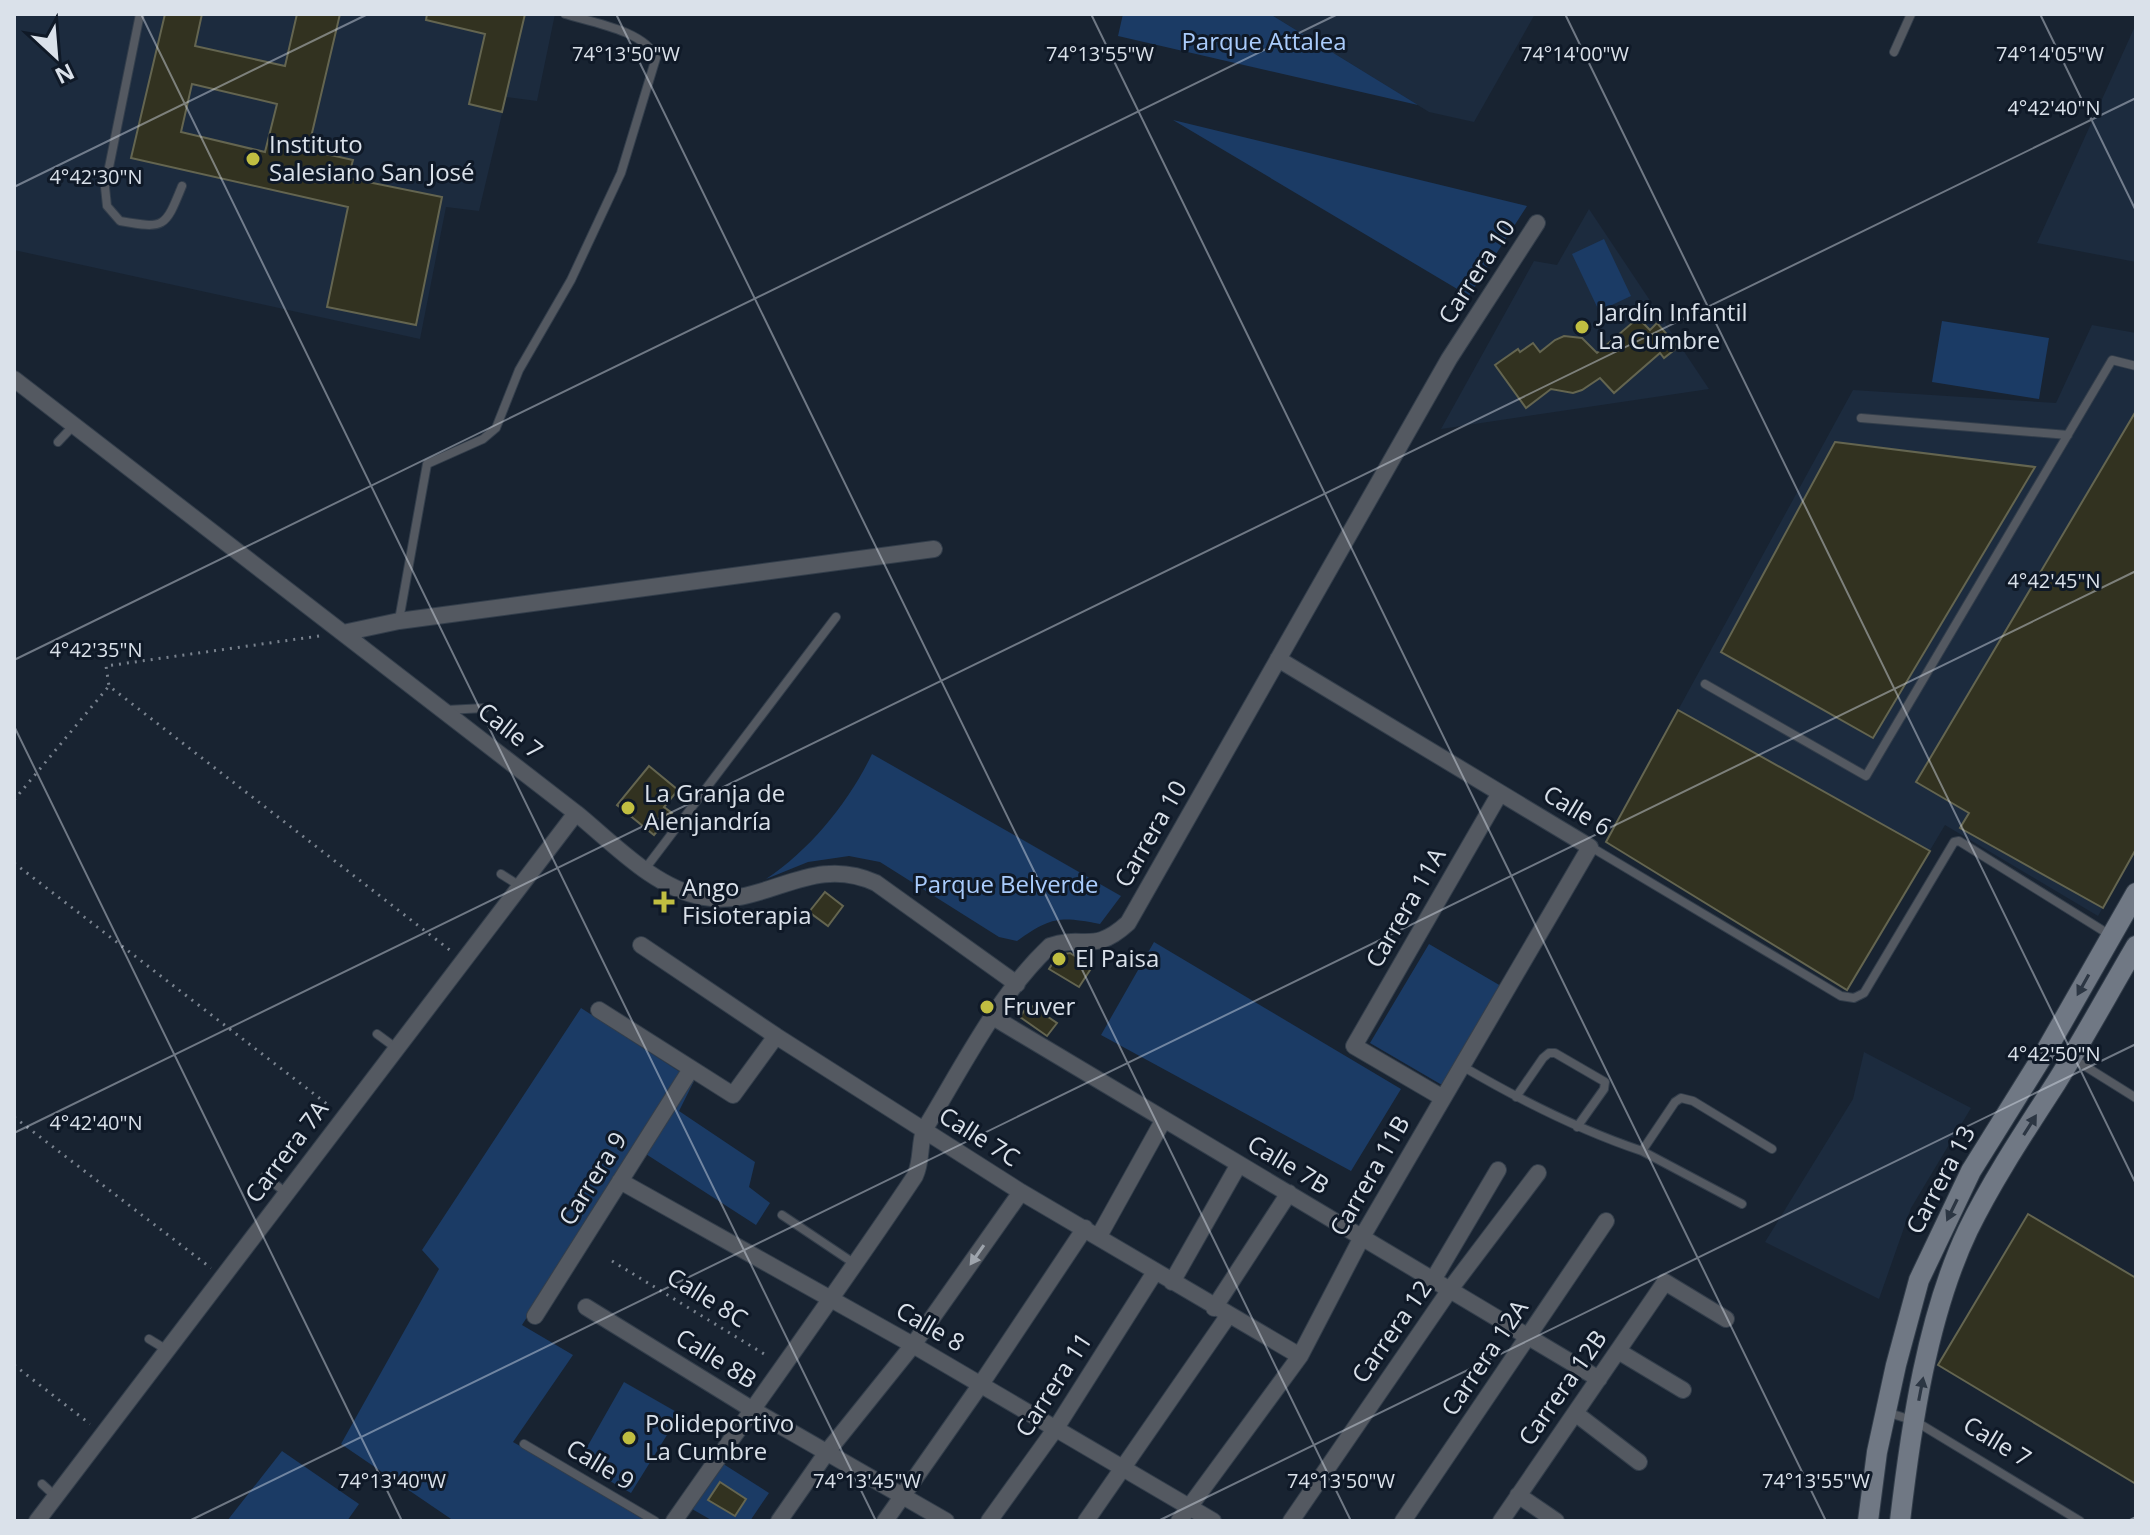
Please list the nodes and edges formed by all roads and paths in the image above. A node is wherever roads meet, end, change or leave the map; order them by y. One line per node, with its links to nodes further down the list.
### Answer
1 (140, 14): 5 (lane)
2 (565, 14): 15 (lane)
3 (1911, 14): 4 (lane)
4 (1894, 52)
5 (182, 186)
6 (1537, 223): 17 (street, Carrera 10)
7 (2136, 366): 11 (lane)
8 (14, 379): 10 (street, Calle 7)
9 (1861, 418): 11 (lane)
10 (74, 425): 12 (lane); 16 (street, Calle 7)
11 (2068, 435): 18 (lane)
12 (58, 442)
13 (934, 549): 15 (street)
14 (836, 617): 27 (lane)
15 (399, 621): 16 (street)
16 (343, 633): 19 (path); 21 (street, Calle 7)
17 (1278, 659): 22 (street, Calle 6); 35 (street, Carrera 10)
18 (1705, 684)
19 (109, 686): 23 (path); 34 (path)
20 (485, 708): 21 (lane)
21 (443, 710): 24 (street, Calle 7)
22 (1500, 793): 25 (street, Calle 6); 45 (street, Carrera 11A)
23 (14, 800)
24 (576, 813): 27 (street, Calle 7); 29 (street, Carrera 7A)
25 (1590, 847): 31 (lane, Calle 6); 42 (street, Carrera 11B)
26 (14, 863): 48 (path)
27 (645, 869): 35 (street, Calle 7)
28 (501, 874): 29 (lane)
29 (520, 886): 34 (street, Carrera 7A)
30 (2136, 893): 31 (street, Carrera 13)
31 (2110, 936): 91 (street, Carrera 13, one-way to 91)
32 (641, 945): 39 (street, Calle 7C)
33 (2136, 946): 41 (street, Carrera 13)
34 (464, 961): 40 (street, Carrera 7A)
35 (1017, 984): 37 (street, Carrera 10)
36 (599, 1010): 43 (street)
37 (993, 1017): 49 (street, Calle 7B); 51 (street, Carrera 10)
38 (377, 1034): 40 (lane)
39 (776, 1036): 43 (street); 51 (street, Calle 7C)
40 (396, 1048): 48 (street, Carrera 7A)
41 (2072, 1058): 46 (lane); 93 (street, Carrera 13, one-way to 41)
42 (1462, 1066): 44 (lane); 45 (street, Carrera 11B)
43 (691, 1069): 58 (street, Carrera 9)
44 (1516, 1097): 50 (lane); 50 (lane)
45 (1443, 1098): 66 (street, Carrera 11B)
46 (2136, 1098)
47 (14, 1117): 70 (path)
48 (344, 1117): 60 (street, Carrera 7A)
49 (1164, 1119): 54 (street, Calle 7B); 65 (street)
50 (1577, 1127): 53 (lane)
51 (924, 1130): 59 (street, Calle 7C); 68 (street, Carrera 10)
52 (1772, 1149): 53 (lane)
53 (1642, 1151): 62 (lane)
54 (1239, 1164): 61 (street, Calle 7B); 72 (street)
55 (1498, 1170): 71 (street, Carrera 12)
56 (1538, 1173): 73 (street, Carrera 12)
57 (265, 1176): 60 (lane)
58 (620, 1181): 74 (street, Calle 8); 77 (street, Carrera 9)
59 (1021, 1192): 65 (street, Calle 7C); 81 (street, one-way to 81)
60 (286, 1193): 70 (street, Carrera 7A)
61 (1289, 1193): 66 (street, Calle 7B); 76 (street)
62 (1742, 1204)
63 (782, 1215): 68 (lane)
64 (1606, 1221): 79 (street, Carrera 12A)
65 (1092, 1232): 69 (street, Calle 7C); 88 (street)
66 (1362, 1237): 71 (street, Calle 7B); 84 (street, Carrera 11B)
67 (612, 1261): 86 (path, Calle 8C)
68 (856, 1264): 74 (street, Carrera 10)
69 (1155, 1272): 72 (street, Calle 7C); 94 (street, Carrera 11)
70 (222, 1277): 82 (street, Carrera 7A)
71 (1433, 1280): 73 (street, Calle 7B)
72 (1172, 1282): 76 (street, Calle 7C)
73 (1451, 1288): 79 (street, Calle 7B); 114 (street, Carrera 12)
74 (832, 1299): 81 (street, Calle 8); 86 (street, Carrera 10)
75 (586, 1307): 90 (street, Calle 8B)
76 (1221, 1312): 84 (street, Calle 7C); 99 (street)
77 (535, 1316)
78 (1726, 1319): 83 (street, Carrera 12B)
79 (1528, 1336): 87 (street, Calle 7B); 115 (street, Carrera 12A)
80 (149, 1339): 82 (lane)
81 (913, 1345): 88 (street, Calle 8); 97 (street)
82 (167, 1350): 95 (street, Carrera 7A)
83 (1618, 1351): 87 (street, Carrera 12B); 89 (street)
84 (1300, 1356): 104 (street, Carrera 11B)
85 (14, 1365): 95 (path)
86 (782, 1365): 90 (street, Carrera 10)
87 (1599, 1379): 92 (street, Carrera 12B)
88 (981, 1384): 94 (street, Calle 8); 102 (street)
89 (1683, 1390)
90 (753, 1410): 97 (street, Calle 8B); 107 (street, Carrera 10)
91 (1885, 1412): 93 (lane, Calle 7); 118 (street, Carrera 13)
92 (1575, 1413): 98 (street); 101 (street, Carrera 12B)
93 (1915, 1421): 119 (street, Carrera 13); 120 (lane, Calle 7)
94 (1056, 1428): 99 (street, Calle 8); 111 (street, Carrera 11)
95 (103, 1437): 103 (street, Carrera 7A)
96 (524, 1444): 106 (lane, Calle 9)
97 (827, 1452): 102 (street, Calle 8B); 108 (street)
98 (1639, 1462)
99 (1124, 1468): 104 (street, Calle 8); 112 (street)
100 (42, 1484): 103 (lane)
101 (1518, 1495): 116 (street, Carrera 12B); 117 (street)
102 (902, 1496): 109 (street); 110 (street, Calle 8B)
103 (56, 1497): 105 (street, Carrera 7A)
104 (1184, 1514): 113 (street, Calle 8)
105 (37, 1521)
106 (655, 1521)
107 (674, 1521)
108 (779, 1521)
109 (885, 1521)
110 (946, 1521)
111 (989, 1521)
112 (1086, 1521)
113 (1213, 1521)
114 (1291, 1521)
115 (1403, 1521)
116 (1501, 1521)
117 (1556, 1521)
118 (1868, 1521)
119 (1900, 1521)
120 (2080, 1521)

